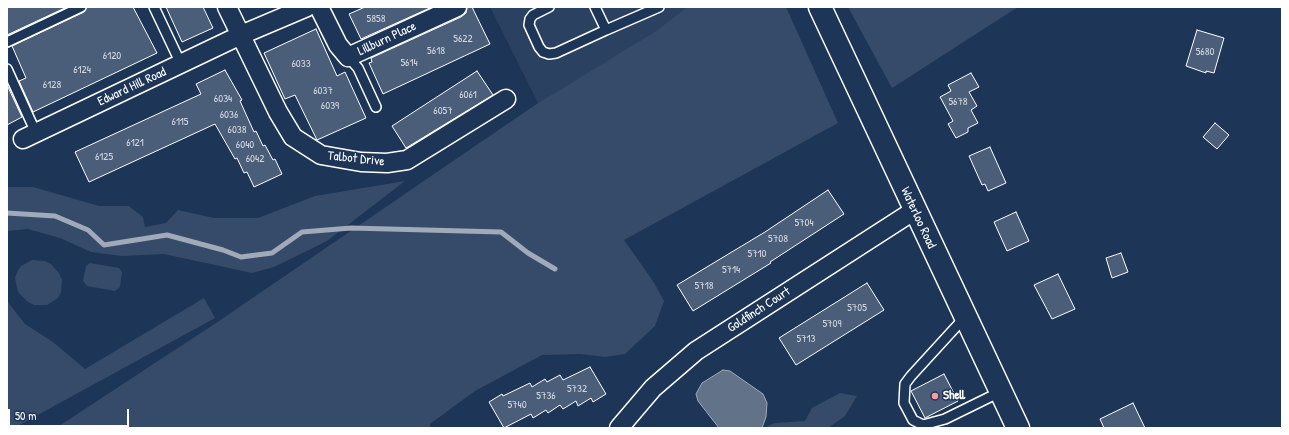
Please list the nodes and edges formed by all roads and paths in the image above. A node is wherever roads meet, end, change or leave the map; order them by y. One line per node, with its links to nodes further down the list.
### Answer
1 (81, 7): 13 (lane)
2 (154, 7): 15 (lane)
3 (227, 7): 12 (street, Talbot Drive)
4 (307, 7): 12 (street, Edward Hill Road)
5 (319, 7): 14 (street, Lillburn Place)
6 (457, 7): 14 (street, Lillburn Place)
7 (549, 7): 11 (lane)
8 (595, 7): 11 (lane)
9 (658, 7): 11 (lane)
10 (820, 7): 20 (main road, Waterloo Road)
11 (606, 30)
12 (241, 35): 15 (street, Edward Hill Road); 17 (street, Talbot Drive)
13 (7, 42)
14 (348, 57): 18 (lane)
15 (181, 64): 19 (street, Edward Hill Road)
16 (7, 69): 19 (lane)
17 (506, 99)
18 (376, 107)
19 (29, 136)
20 (915, 210): 21 (main road, Waterloo Road); 23 (street, Goldfinch Court)
21 (965, 317): 22 (main road, Waterloo Road); 22 (lane)
22 (1000, 392): 24 (main road, Waterloo Road)
23 (618, 428)
24 (1018, 428)

